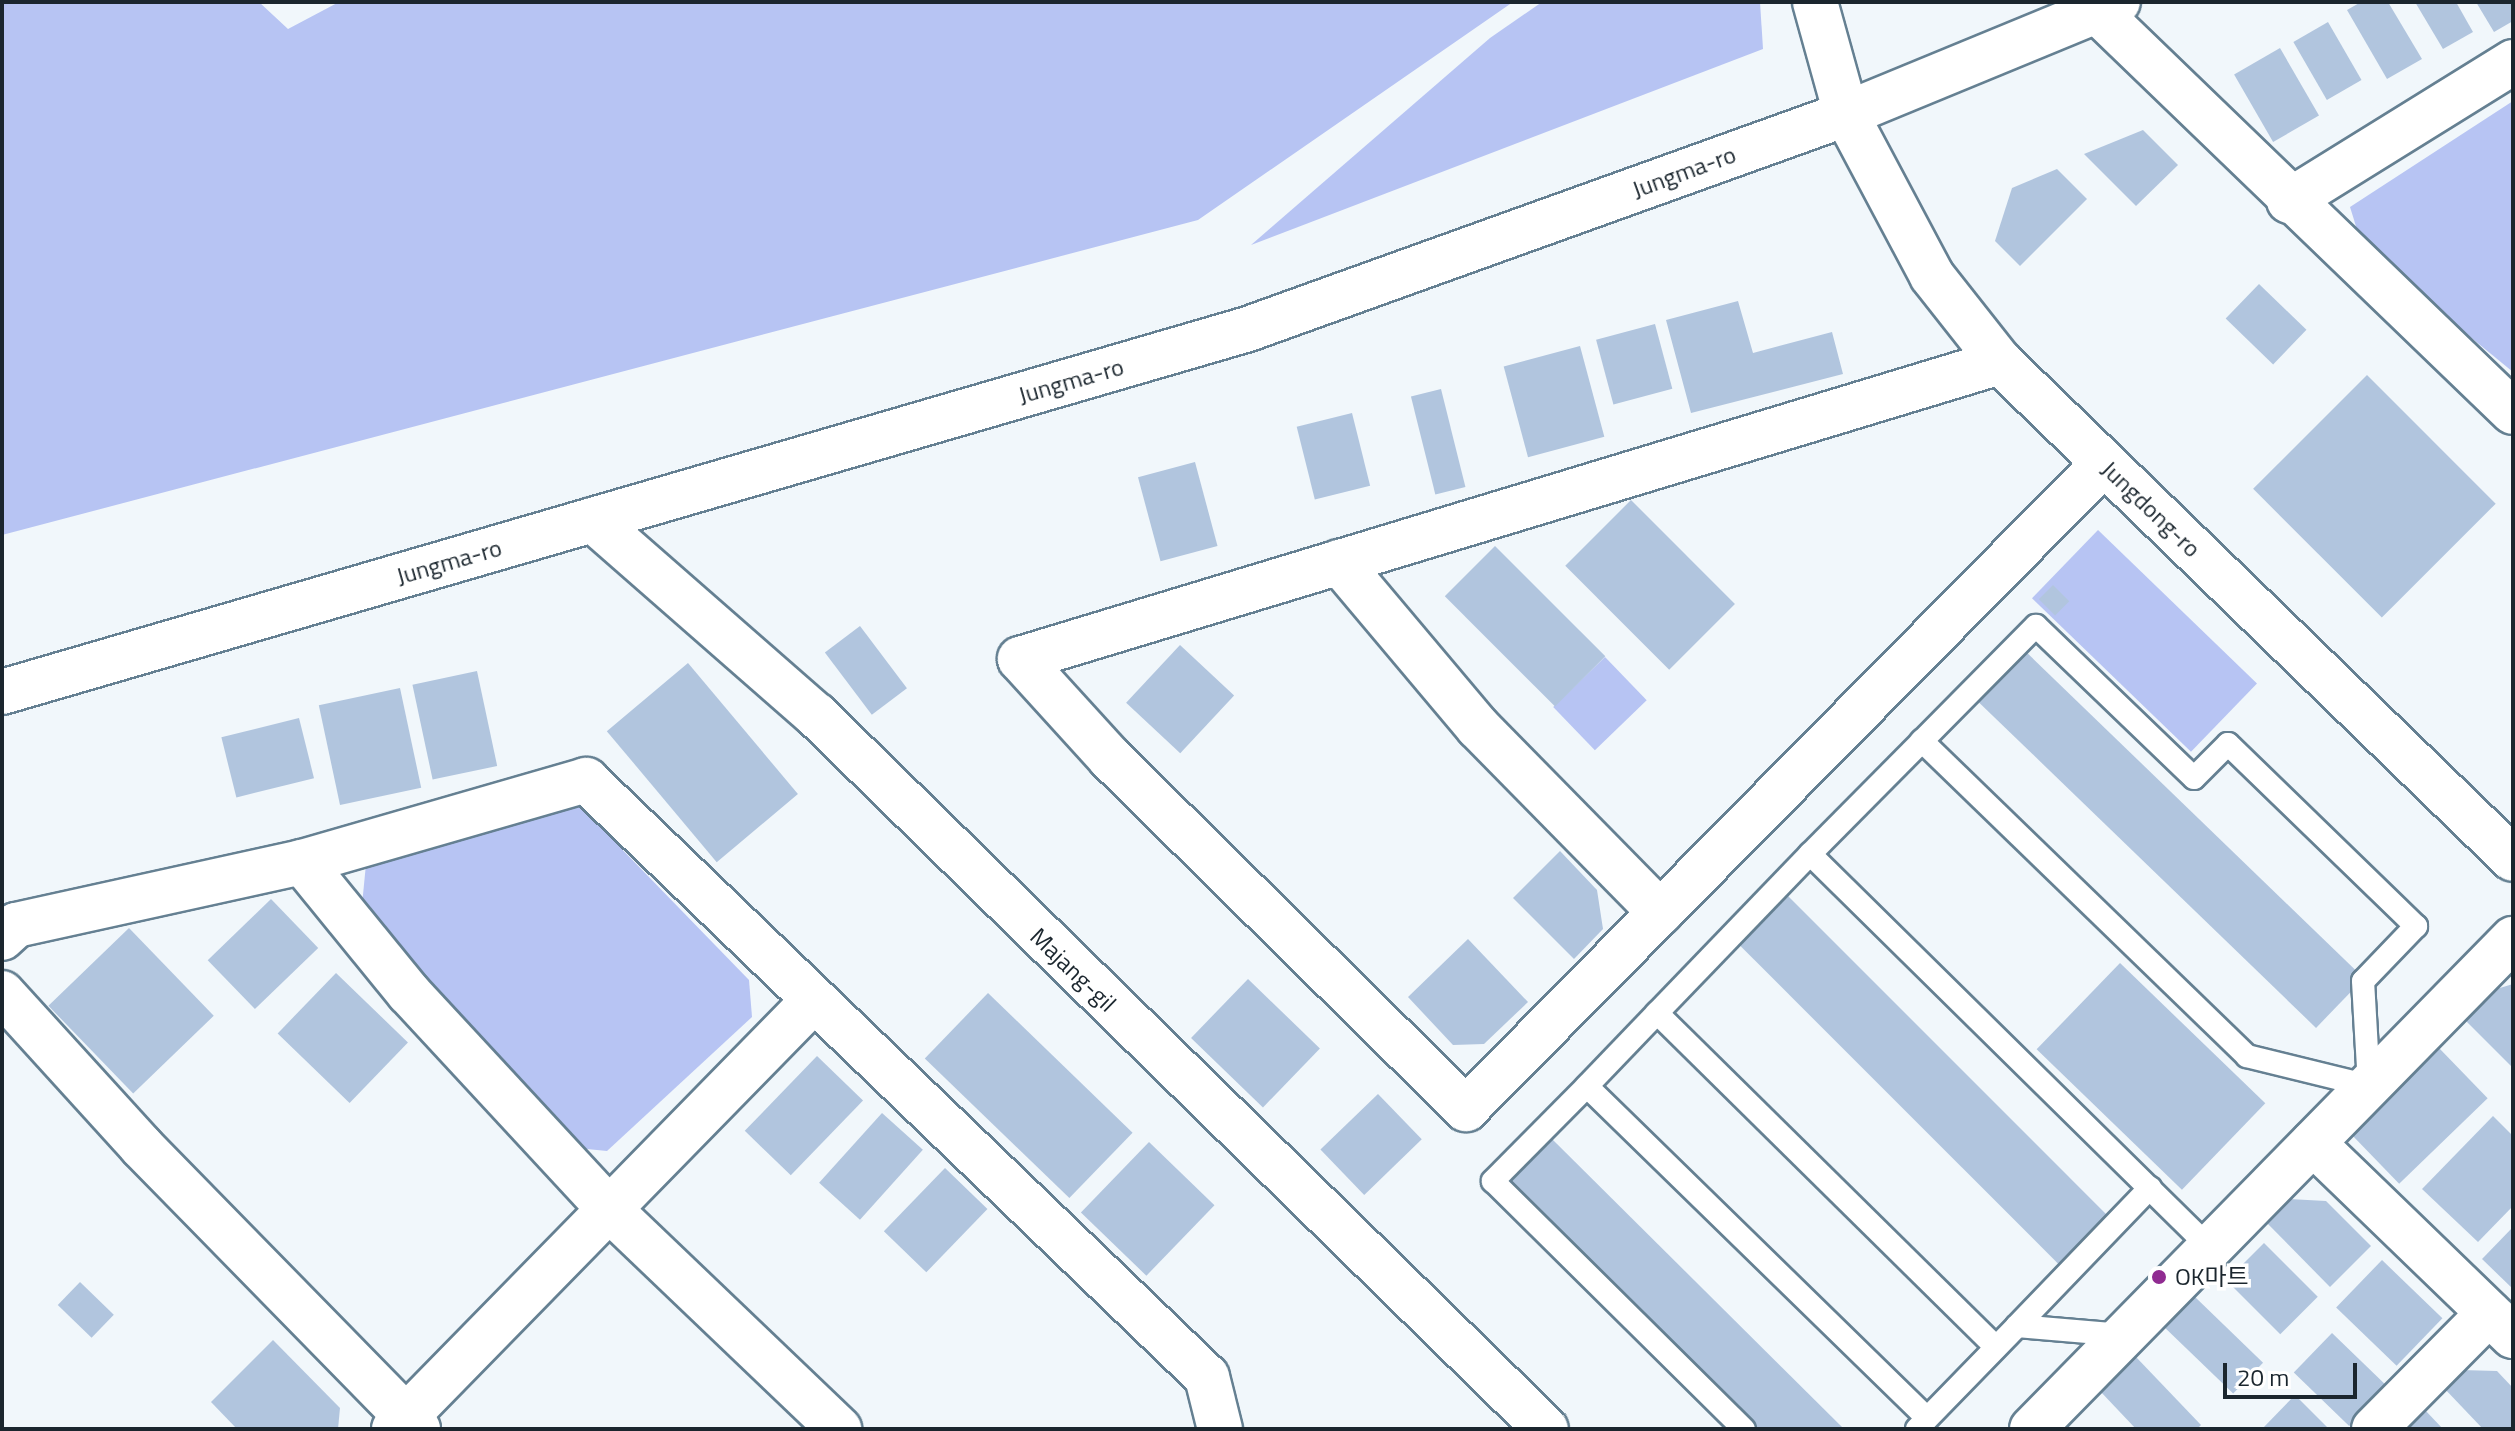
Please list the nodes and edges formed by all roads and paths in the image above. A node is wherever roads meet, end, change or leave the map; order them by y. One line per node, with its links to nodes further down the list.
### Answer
1 (1815, 2): 4 (street, Jungdong-ro)
2 (2108, 7): 4 (street, Jungma-ro); 5 (street)
3 (2513, 62): 5 (street)
4 (1846, 114): 6 (street, Jungdong-ro); 9 (street, Jungma-ro)
5 (2289, 201): 7 (street)
6 (2000, 362): 8 (street, Jungdong-ro); 10 (street)
7 (2513, 412)
8 (2104, 463): 14 (street, Jungdong-ro); 16 (street)
9 (593, 520): 11 (street, Jungma-ro); 36 (street, Majang-gil)
10 (1339, 562): 16 (street); 16 (street)
11 (2, 692)
12 (1922, 741): 13 (lane); 23 (lane); 23 (lane)
13 (1810, 854): 21 (lane); 25 (lane)
14 (2513, 859)
15 (302, 862): 17 (street); 20 (street); 26 (street)
16 (1660, 912)
17 (2, 938)
18 (2513, 939): 23 (street)
19 (2, 993): 33 (street)
20 (813, 1001): 26 (street); 35 (street)
21 (1657, 1013): 22 (lane); 31 (lane)
22 (1587, 1086): 32 (lane); 37 (lane)
23 (2369, 1086): 24 (street)
24 (2313, 1143): 27 (street); 28 (street)
25 (2150, 1188): 27 (lane); 29 (lane)
26 (608, 1208): 33 (street); 34 (street)
27 (2210, 1248): 30 (street)
28 (2501, 1324): 39 (street)
29 (2017, 1326): 30 (lane); 31 (lane)
30 (2124, 1335): 38 (street)
31 (1996, 1347): 32 (lane)
32 (1922, 1424)
33 (406, 1425)
34 (839, 1429)
35 (1220, 1429)
36 (1546, 1429)
37 (1744, 1429)
38 (2032, 1429)
39 (2374, 1429)

